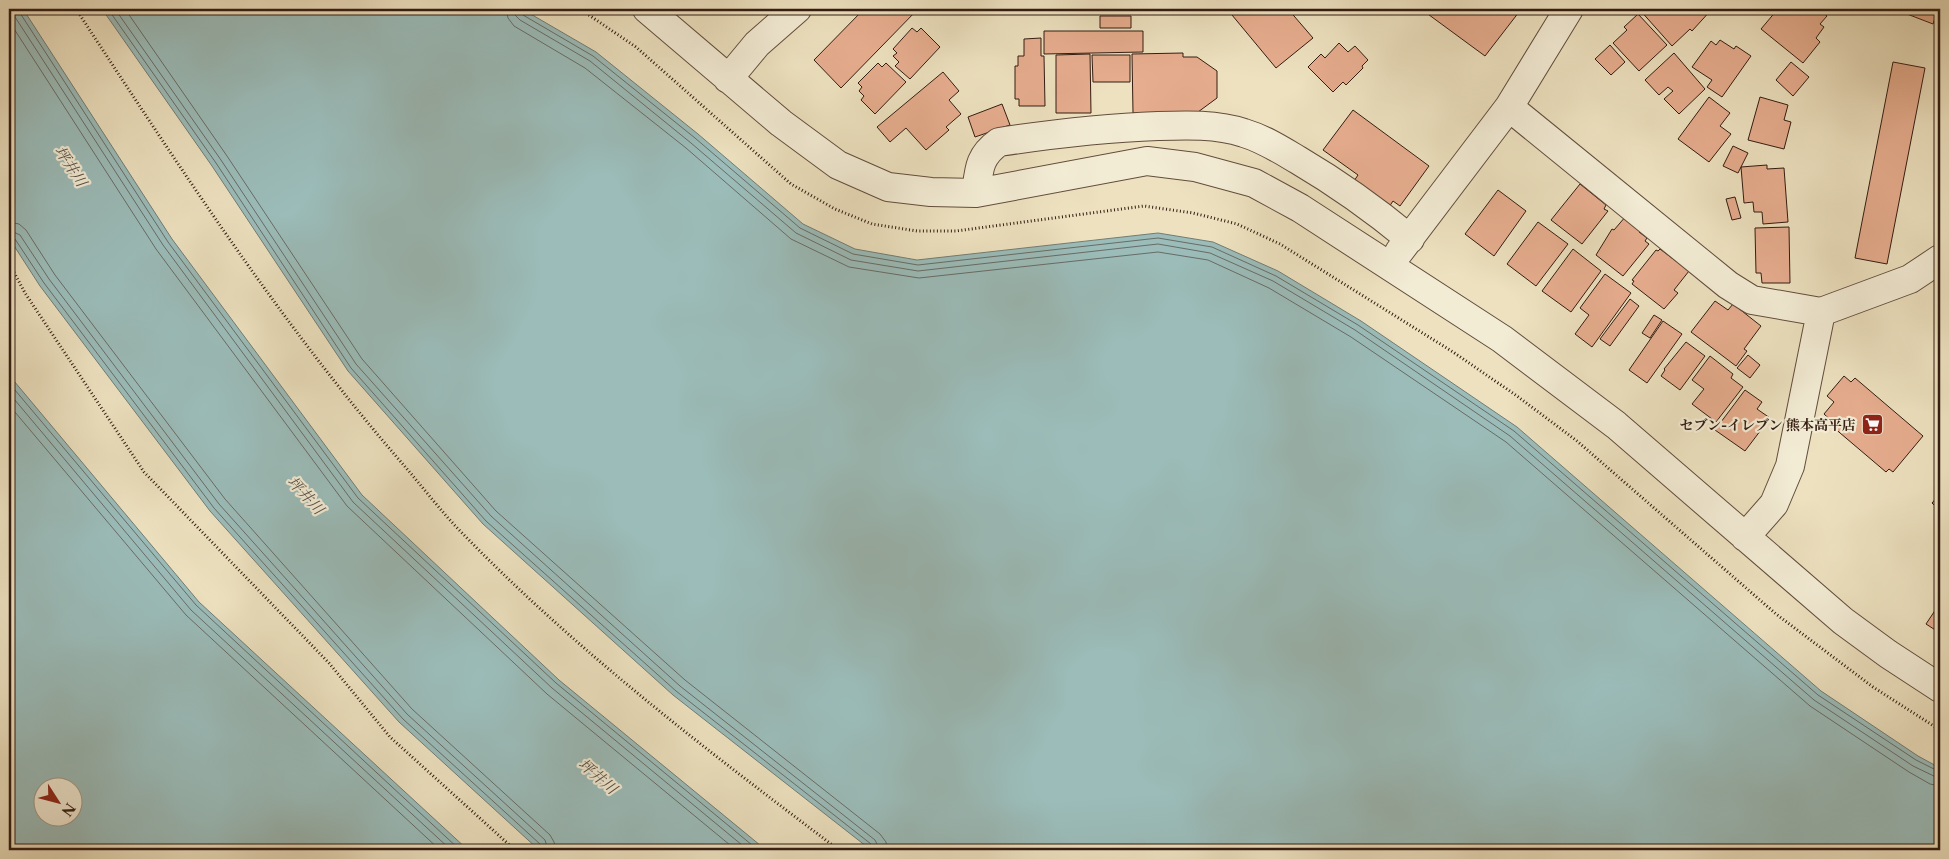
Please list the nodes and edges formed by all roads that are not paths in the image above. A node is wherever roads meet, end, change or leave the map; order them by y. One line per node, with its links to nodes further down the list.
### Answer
1 (647, 9): 4 (street)
2 (797, 9): 4 (street)
3 (1569, 9): 5 (street)
4 (728, 79): 6 (street)
5 (1509, 107): 7 (street); 10 (street)
6 (976, 192): 7 (street); 9 (street)
7 (1410, 238): 9 (street)
8 (1940, 259): 10 (street)
9 (1388, 264): 11 (street)
10 (1821, 312): 11 (street)
11 (1745, 537): 12 (street)
12 (1940, 688)

